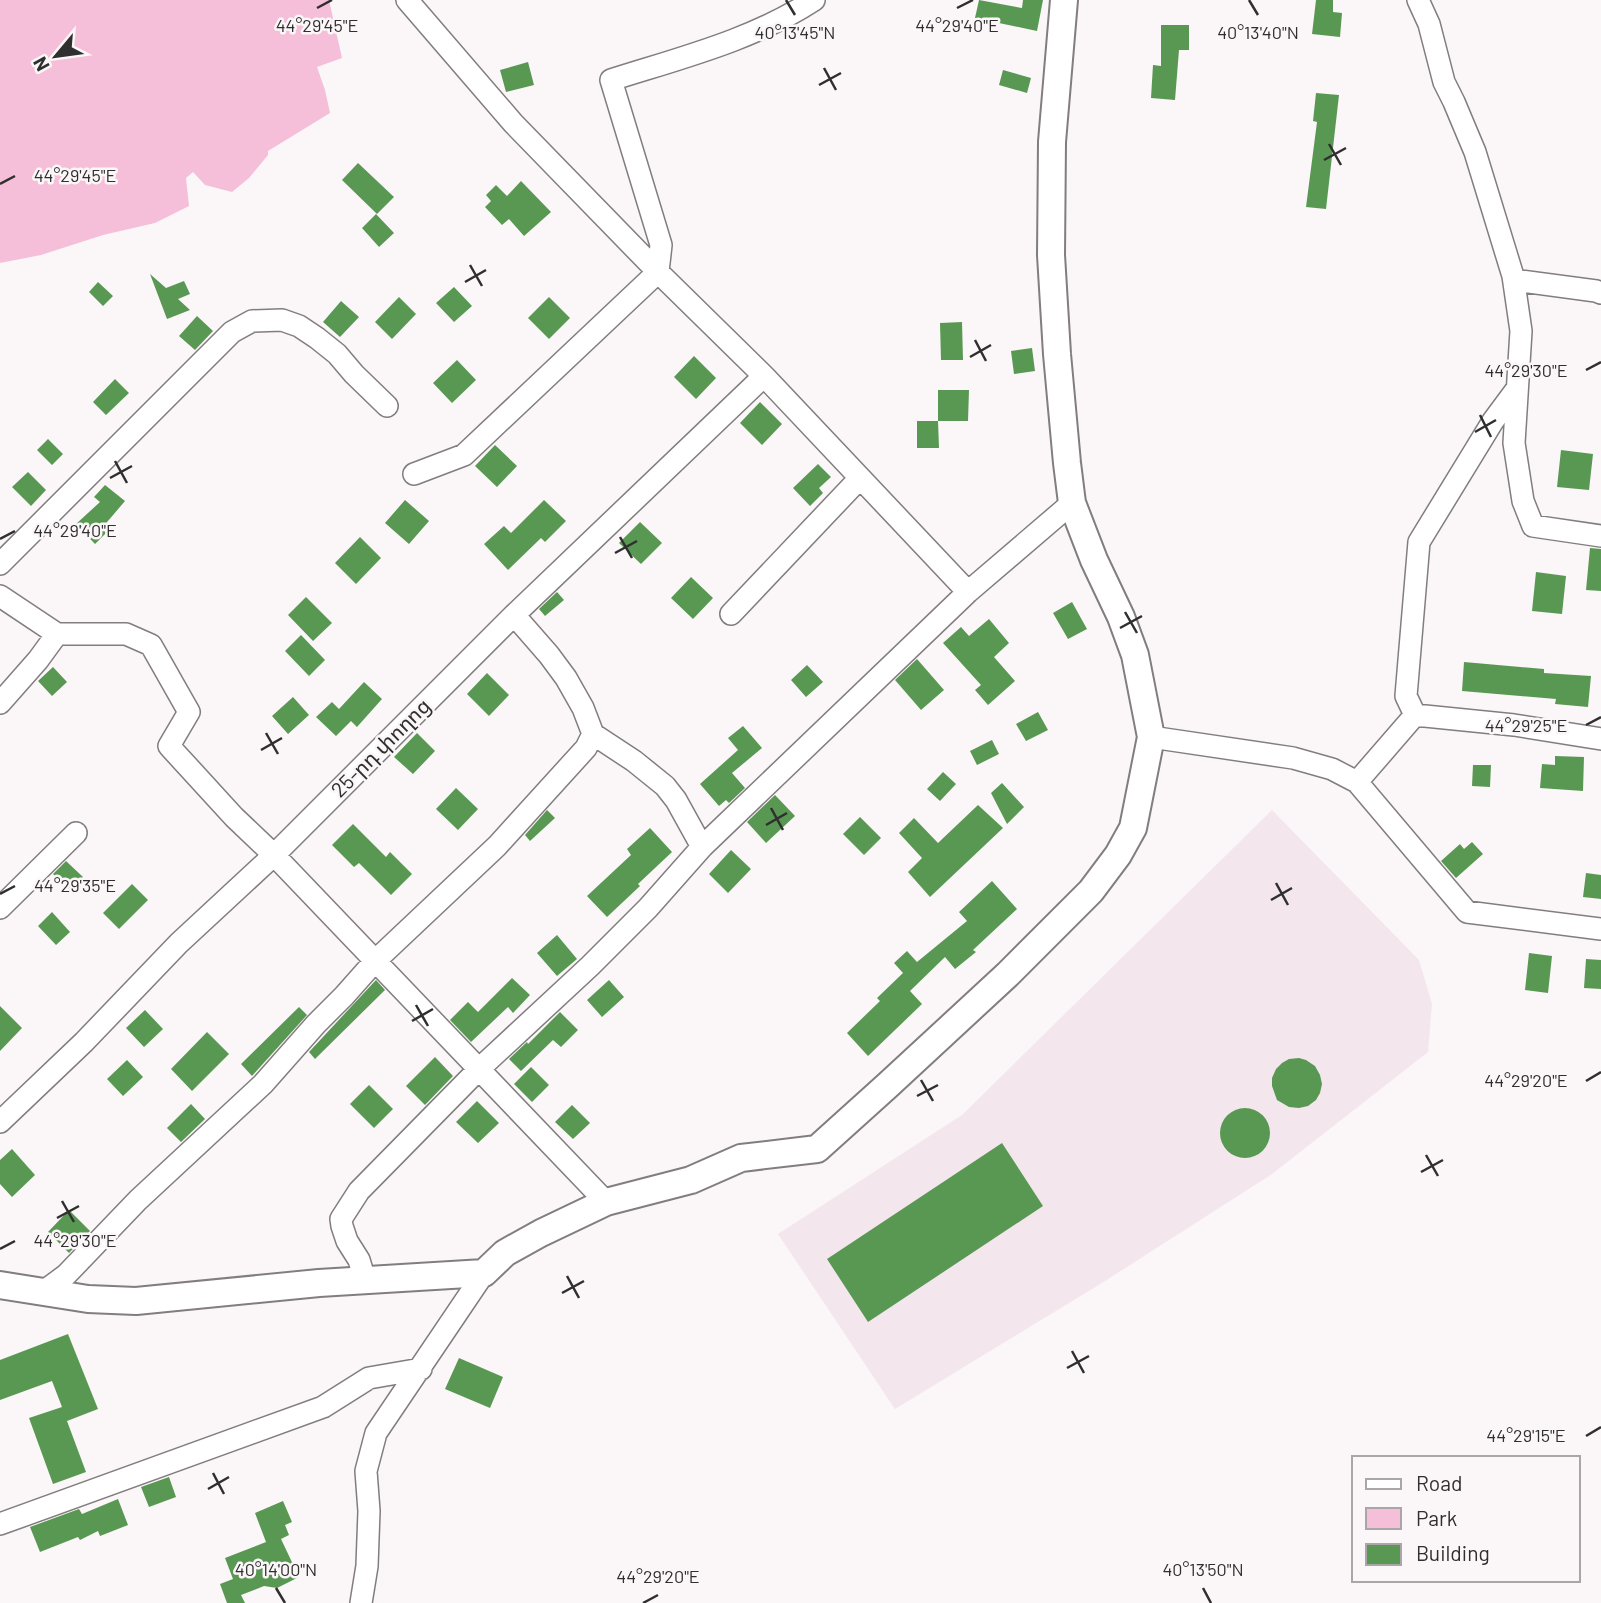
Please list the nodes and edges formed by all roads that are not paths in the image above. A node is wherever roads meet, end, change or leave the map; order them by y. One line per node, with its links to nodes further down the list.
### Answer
1 (407, 0): 5 (street)
2 (814, 0): 5 (street)
3 (1064, 0): 13 (street)
4 (1418, 0): 6 (street)
5 (658, 272): 8 (street); 11 (street)
6 (1514, 280): 7 (street); 9 (street)
7 (1601, 293)
8 (764, 376): 12 (street); 19 (street, 25-րդ փողոց)
9 (1516, 390): 14 (street); 22 (street)
10 (387, 406): 15 (street)
11 (414, 474)
12 (860, 478): 16 (street); 18 (street)
13 (1072, 503): 16 (street); 24 (street)
14 (1601, 536)
15 (0, 564)
16 (968, 592): 28 (street)
17 (0, 596): 20 (street)
18 (731, 614)
19 (513, 615): 23 (street); 29 (street, 25-րդ փողոց)
20 (57, 635): 21 (street); 29 (street)
21 (0, 703)
22 (1415, 715): 25 (street); 26 (street)
23 (593, 734): 28 (street); 32 (street)
24 (1151, 737): 26 (street); 35 (street)
25 (1601, 739)
26 (1357, 782): 31 (street)
27 (76, 833): 30 (street)
28 (702, 847): 33 (street)
29 (274, 855): 32 (street); 34 (street, 25-րդ փողոց)
30 (0, 908)
31 (1601, 929)
32 (375, 961): 33 (street); 39 (street)
33 (479, 1069): 35 (street); 37 (street)
34 (0, 1122)
35 (606, 1202): 36 (street)
36 (484, 1273): 37 (street); 40 (street)
37 (365, 1280): 39 (street)
38 (0, 1285): 39 (street)
39 (43, 1292)
40 (421, 1369): 41 (street); 42 (street)
41 (0, 1524)
42 (360, 1603)

